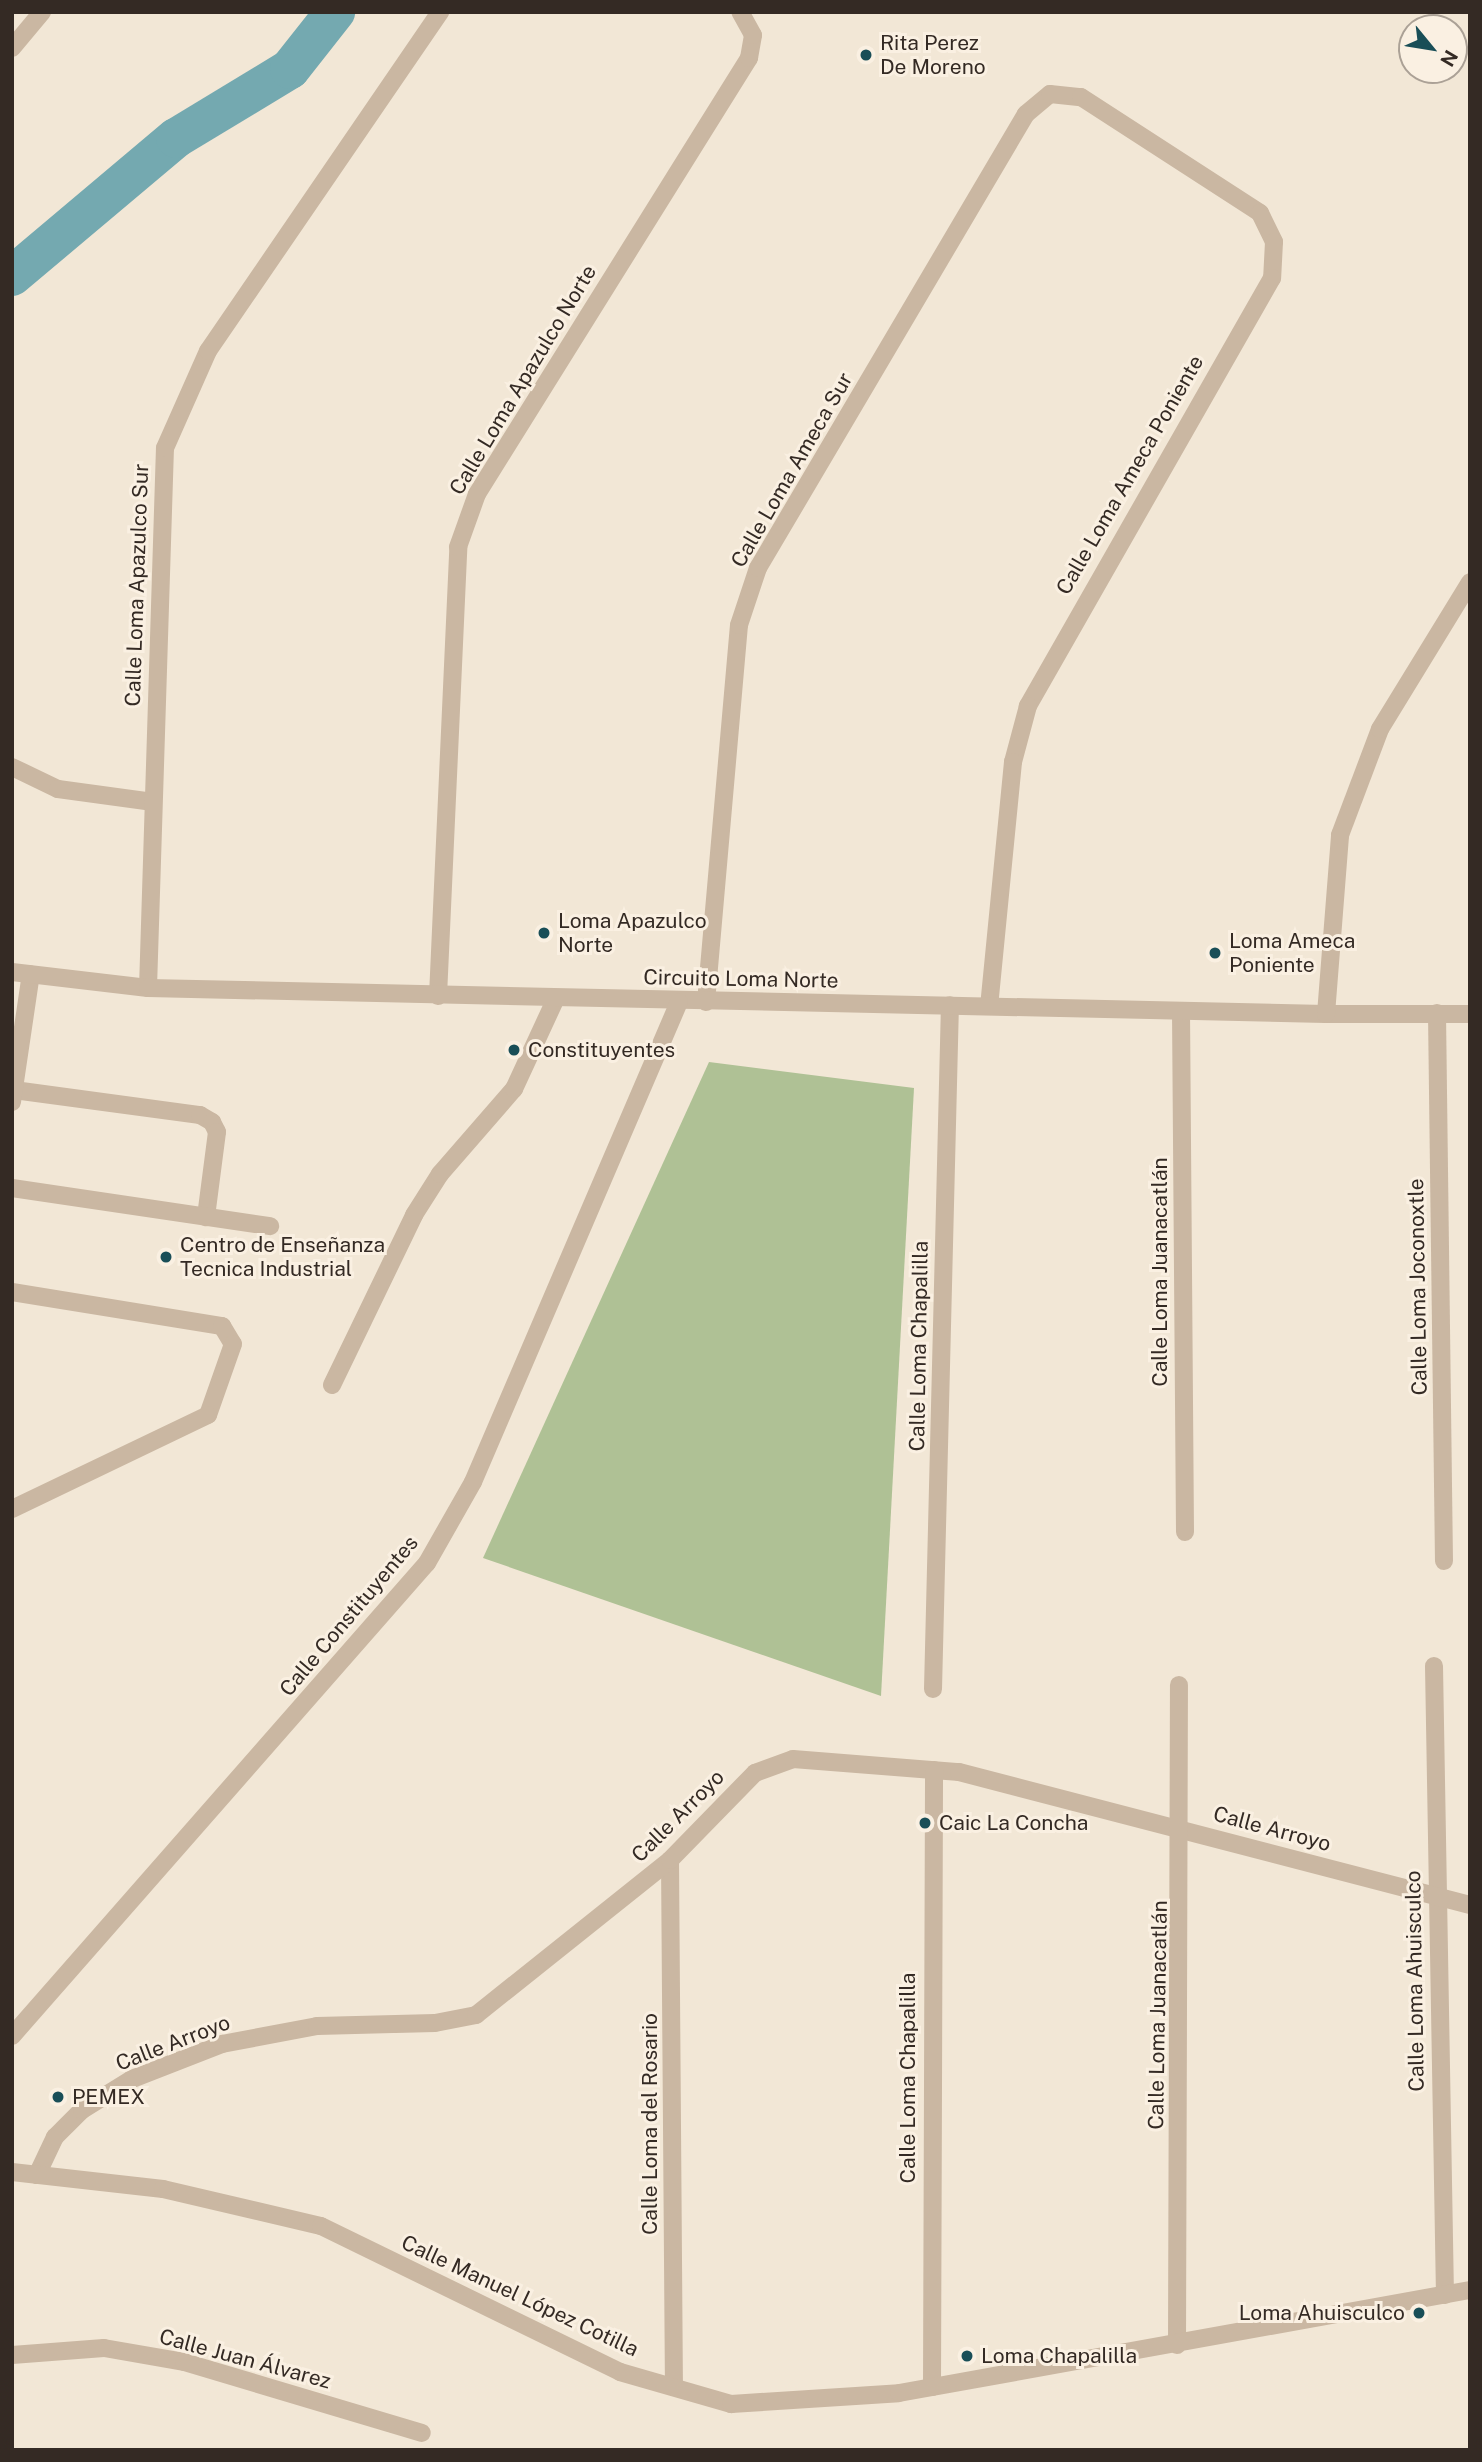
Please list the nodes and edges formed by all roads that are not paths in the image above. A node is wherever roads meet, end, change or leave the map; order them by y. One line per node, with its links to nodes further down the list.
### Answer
1 (43, 12): 4 (street)
2 (440, 12): 8 (street, Calle Loma Apazulco Sur)
3 (740, 12): 12 (street, Calle Loma Apazulco Norte)
4 (12, 48)
5 (1049, 94): 15 (street, Calle Loma Ameca Sur); 17 (street, Calle Loma Ameca Poniente)
6 (1470, 582): 20 (street)
7 (12, 767): 8 (street)
8 (153, 802): 11 (street, Calle Loma Apazulco Sur)
9 (12, 972): 10 (street, Circuito Loma Norte)
10 (31, 974): 11 (street, Circuito Loma Norte); 22 (street)
11 (148, 988): 12 (street, Circuito Loma Norte)
12 (438, 996): 13 (street, Circuito Loma Norte)
13 (556, 999): 14 (street, Circuito Loma Norte); 27 (street)
14 (679, 1002): 15 (street, Circuito Loma Norte); 39 (street, Calle Constituyentes)
15 (706, 1002): 16 (street, Circuito Loma Norte)
16 (950, 1005): 17 (street, Circuito Loma Norte); 33 (street, Calle Loma Chapalilla)
17 (989, 1006): 18 (street, Circuito Loma Norte)
18 (1181, 1011): 20 (street, Circuito Loma Norte); 29 (street, Calle Loma Juanacatlán)
19 (1437, 1013): 20 (street, Circuito Loma Norte); 21 (street, Circuito Loma Norte); 30 (street, Calle Loma Joconoxtle)
20 (1326, 1014)
21 (1470, 1014)
22 (13, 1096): 24 (street)
23 (12, 1188): 24 (street)
24 (206, 1217): 25 (street)
25 (270, 1226)
26 (12, 1292): 28 (street)
27 (332, 1385)
28 (12, 1509)
29 (1185, 1532)
30 (1444, 1561)
31 (1434, 1666): 37 (street, Calle Loma Ahuisculco)
32 (1179, 1685): 35 (street, Calle Loma Juanacatlán)
33 (933, 1689)
34 (934, 1770): 35 (street, Calle Arroyo); 36 (street, Calle Arroyo); 47 (street, Calle Loma Chapalilla)
35 (1183, 1829): 37 (street, Calle Arroyo); 44 (street, Calle Loma Juanacatlán)
36 (670, 1860): 41 (street, Calle Arroyo); 46 (street, Calle Loma del Rosario)
37 (1436, 1897): 38 (street, Calle Arroyo); 43 (street, Calle Loma Ahuisculco)
38 (1470, 1905)
39 (12, 2036)
40 (12, 2172): 41 (street, Calle Manuel López Cotilla)
41 (37, 2175): 46 (street, Calle Manuel López Cotilla)
42 (1470, 2290): 43 (street, Calle Manuel López Cotilla)
43 (1445, 2295): 44 (street, Calle Manuel López Cotilla)
44 (1177, 2345): 47 (street, Calle Manuel López Cotilla)
45 (12, 2355): 48 (street, Calle Juan Álvarez)
46 (674, 2387): 47 (street, Calle Manuel López Cotilla)
47 (932, 2387)
48 (422, 2433)

